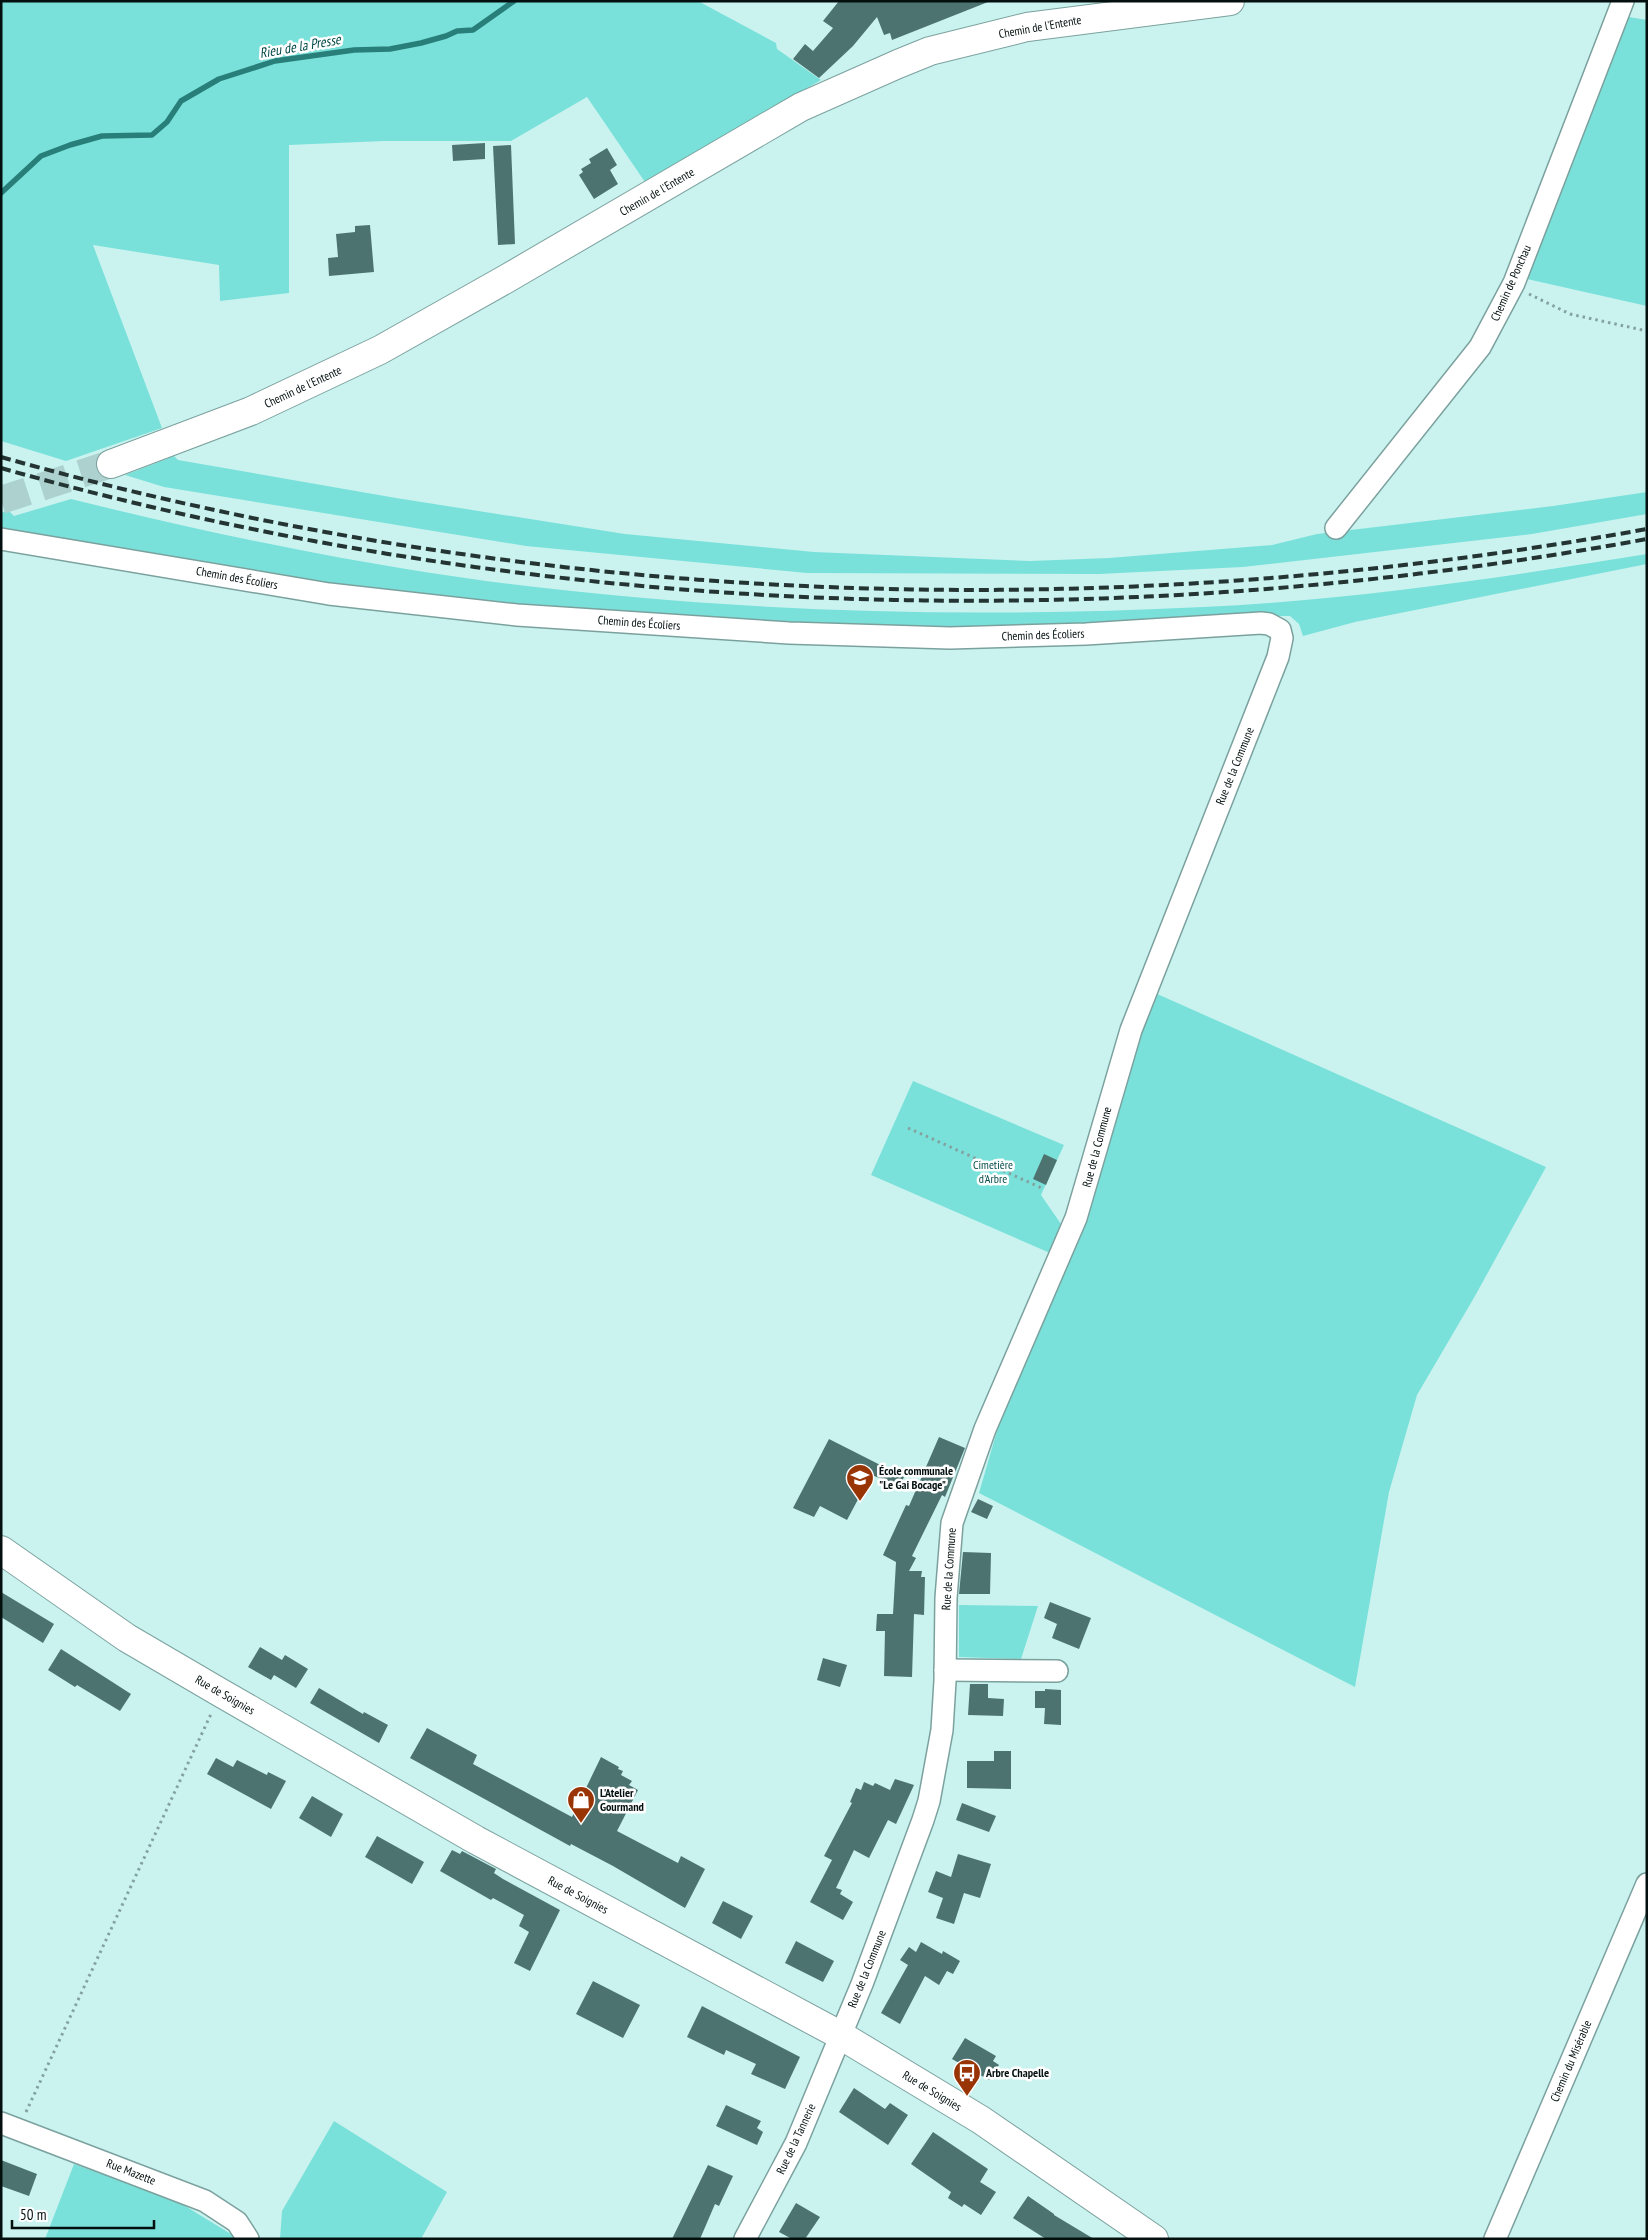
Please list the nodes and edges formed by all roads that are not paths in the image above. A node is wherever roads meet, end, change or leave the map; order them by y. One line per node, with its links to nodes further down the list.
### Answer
1 (1230, 1): 3 (street, Chemin de l'Entente)
2 (1622, 1): 4 (street, Chemin de Ponchau)
3 (111, 464)
4 (1336, 528)
5 (1, 539): 6 (street, Chemin des Écoliers)
6 (1280, 630): 8 (street, Rue de la Commune)
7 (1, 1550): 11 (street, Rue de Soignies)
8 (945, 1670): 9 (street); 11 (street, Rue de la Commune)
9 (1057, 1671)
10 (1647, 1884): 16 (street, Chemin du Misérable)
11 (840, 2035): 14 (street, Rue de la Tannerie); 15 (street, Rue de Soignies)
12 (10, 2127): 13 (street, Rue Mazette)
13 (248, 2239)
14 (745, 2239)
15 (1154, 2239)
16 (1495, 2239)

